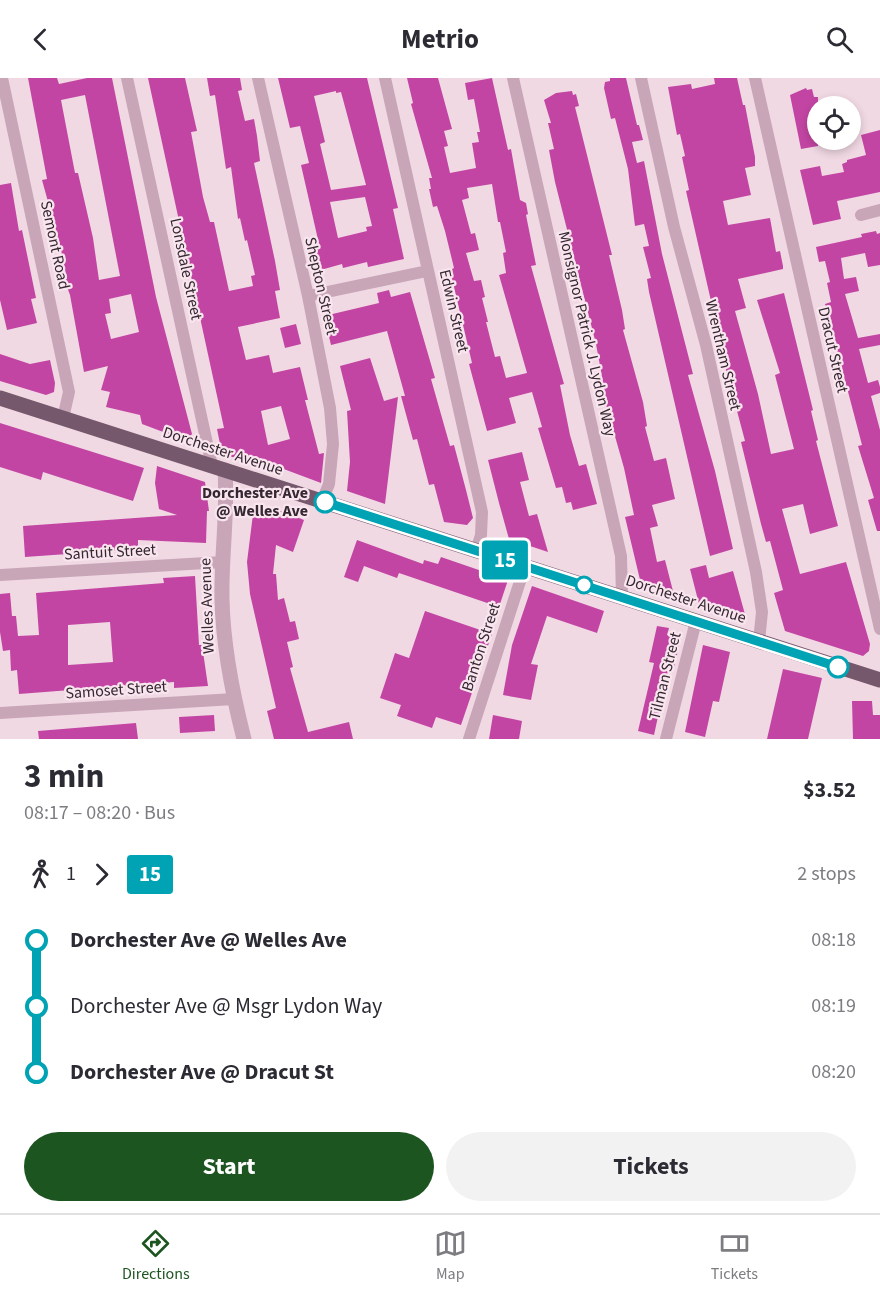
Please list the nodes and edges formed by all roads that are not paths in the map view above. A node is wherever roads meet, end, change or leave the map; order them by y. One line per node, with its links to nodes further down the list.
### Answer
1 (2, 78): 13 (street, Semont Road)
2 (127, 78): 14 (street, Lonsdale Street)
3 (258, 78): 11 (street, Shepton Street)
4 (385, 78): 10 (street, Edwin Street)
5 (513, 78): 20 (street, Monsignor Patrick J. Lydon Way)
6 (641, 78): 23 (street, Wrentham Street)
7 (755, 78): 22 (street, Dracut Street)
8 (880, 210): 9 (street)
9 (861, 214)
10 (427, 271): 11 (street); 16 (street, Edwin Street)
11 (308, 296): 15 (street, Shepton Street)
12 (0, 398): 13 (main road, Dorchester Avenue)
13 (63, 418): 14 (main road, Dorchester Avenue)
14 (219, 468): 15 (main road, Dorchester Avenue); 17 (street, Welles Avenue)
15 (322, 501): 16 (main road, Dorchester Avenue)
16 (476, 551): 18 (main road, Dorchester Avenue)
17 (223, 562): 19 (street, Santuit Street); 25 (street, Welles Avenue)
18 (525, 566): 20 (main road, Dorchester Avenue); 28 (street, Banton Street)
19 (0, 575)
20 (622, 597): 21 (main road, Dorchester Avenue)
21 (696, 621): 23 (main road, Dorchester Avenue); 29 (street, Tilman Street)
22 (880, 629)
23 (759, 641): 24 (main road, Dorchester Avenue)
24 (879, 678)
25 (234, 699): 26 (street, Samoset Street); 27 (street, Welles Avenue)
26 (1, 711)
27 (244, 739)
28 (469, 739)
29 (666, 739)

